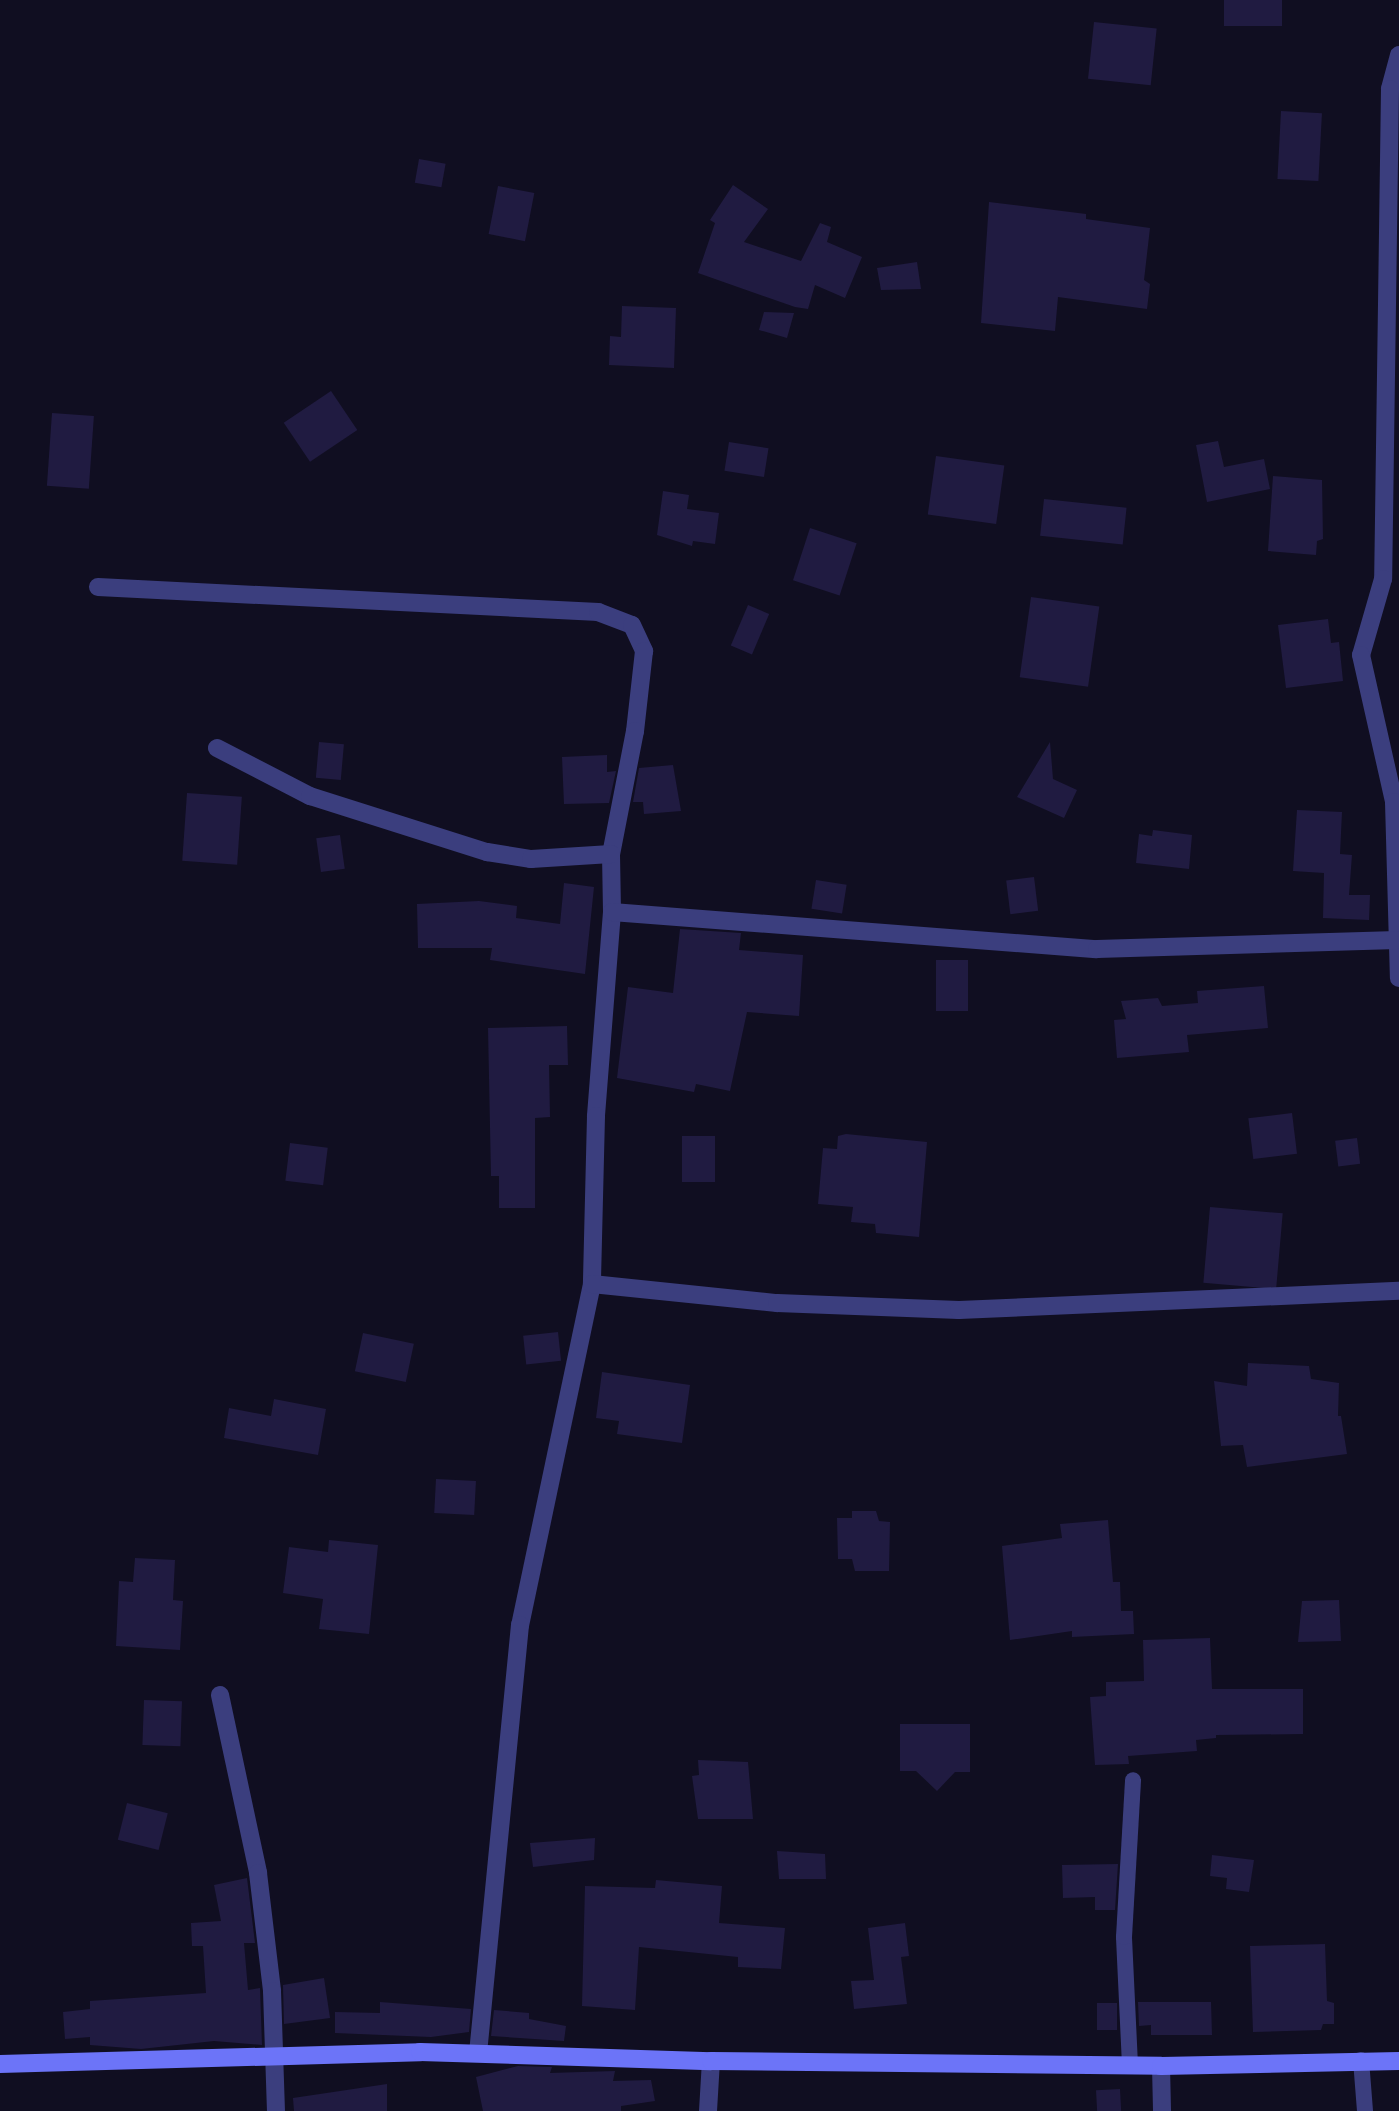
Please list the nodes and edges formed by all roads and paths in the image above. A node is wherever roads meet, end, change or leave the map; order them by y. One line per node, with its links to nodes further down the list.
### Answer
1 (1399, 57): 2 (street)
2 (1391, 580): 7 (street)
3 (98, 587): 5 (street)
4 (217, 748): 5 (street)
5 (611, 854): 6 (street)
6 (612, 912): 7 (street); 9 (street)
7 (1397, 940): 8 (street)
8 (1399, 978)
9 (592, 1284): 10 (street); 13 (street)
10 (1399, 1291)
11 (220, 1695): 14 (street)
12 (1133, 1780): 19 (lane)
13 (478, 2053): 14 (main road); 16 (main road)
14 (274, 2060): 18 (main road); 21 (street)
15 (1361, 2060): 17 (main road); 20 (main road); 24 (lane)
16 (711, 2061): 19 (main road); 22 (street)
17 (1399, 2061)
18 (0, 2064)
19 (1130, 2065): 20 (main road)
20 (1161, 2066): 23 (street)
21 (276, 2111)
22 (708, 2111)
23 (1162, 2111)
24 (1365, 2111)

